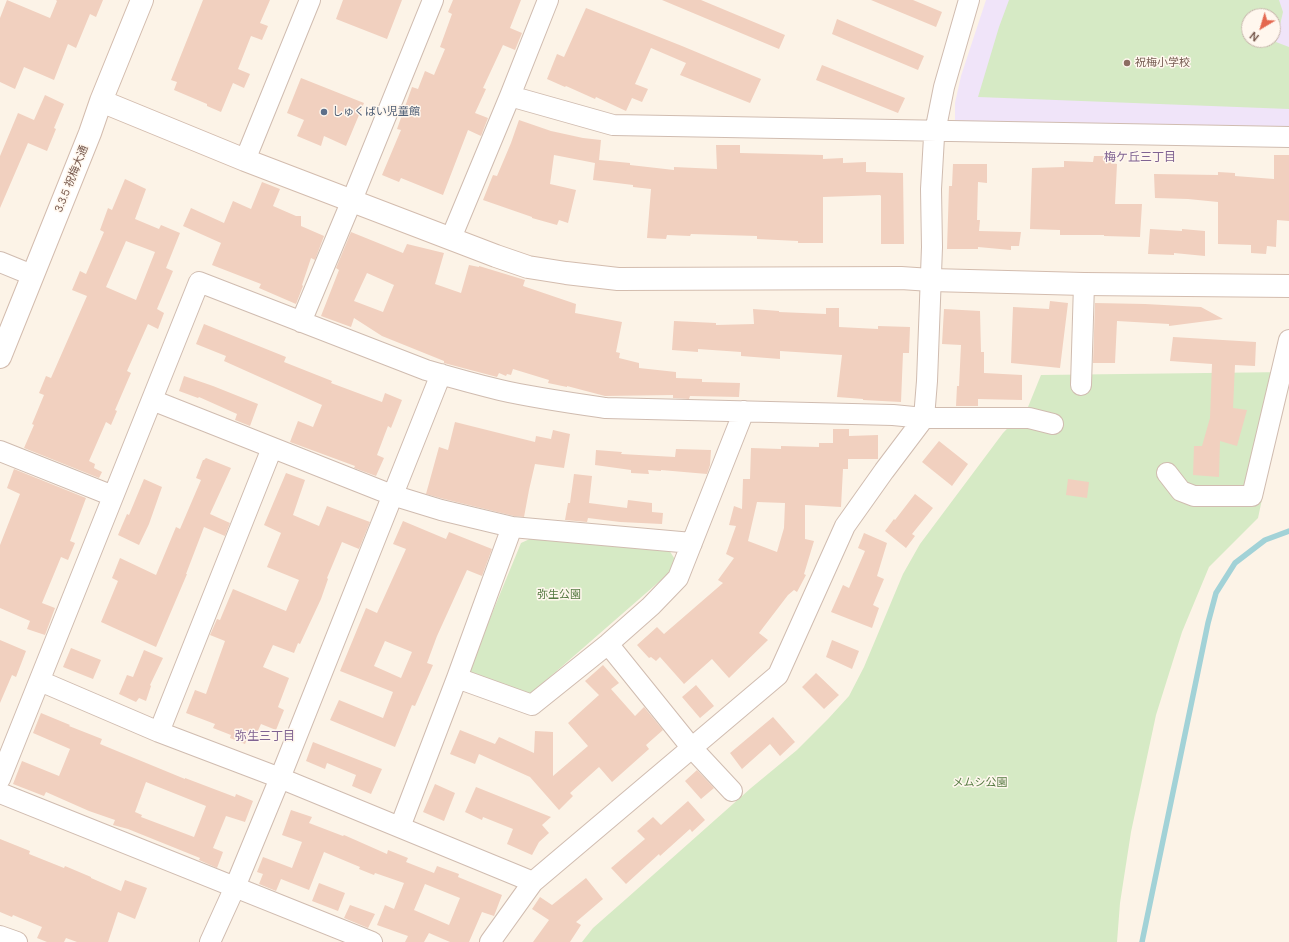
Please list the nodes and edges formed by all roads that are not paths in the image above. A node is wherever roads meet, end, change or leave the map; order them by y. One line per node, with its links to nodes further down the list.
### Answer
1 (142, 0): 7 (street, 3.3.5 祝梅大通)
2 (310, 0): 10 (street)
3 (433, 0): 11 (street)
4 (548, 0): 6 (street)
5 (969, 0): 8 (street)
6 (510, 96): 8 (street); 12 (street)
7 (101, 101): 10 (street); 14 (street, 3.3.5 祝梅大通)
8 (935, 131): 9 (street); 15 (street)
9 (1289, 137)
10 (245, 160): 11 (street)
11 (352, 200): 12 (street); 18 (street)
12 (451, 238): 15 (street)
13 (0, 262): 14 (street)
14 (32, 274): 20 (street, 3.3.5 祝梅大通)
15 (931, 280): 16 (street); 25 (street)
16 (1084, 284): 17 (street); 22 (street)
17 (1289, 286)
18 (301, 322): 21 (street); 23 (street)
19 (1289, 340): 29 (street)
20 (0, 357)
21 (441, 374): 24 (street); 30 (street)
22 (1082, 385)
23 (152, 400): 27 (street); 31 (street)
24 (744, 411): 25 (street); 33 (street)
25 (924, 418): 26 (street); 38 (street)
26 (1053, 424)
27 (272, 448): 30 (street); 37 (street)
28 (0, 451): 31 (street)
29 (1167, 473)
30 (392, 495): 32 (street); 39 (street)
31 (113, 496): 36 (street)
32 (512, 527): 33 (street); 35 (street)
33 (692, 543): 34 (street)
34 (608, 644): 35 (street); 38 (street)
35 (457, 678): 43 (street)
36 (40, 681): 37 (street); 40 (street)
37 (159, 732): 39 (street)
38 (692, 747): 41 (street); 44 (street)
39 (280, 778): 43 (street); 45 (street)
40 (0, 779)
41 (732, 791)
42 (0, 793): 45 (street)
43 (400, 827): 44 (street)
44 (533, 882): 50 (street)
45 (236, 887): 48 (street); 49 (street)
46 (0, 936): 47 (street)
47 (17, 942)
48 (210, 942)
49 (372, 942)
50 (490, 942)

